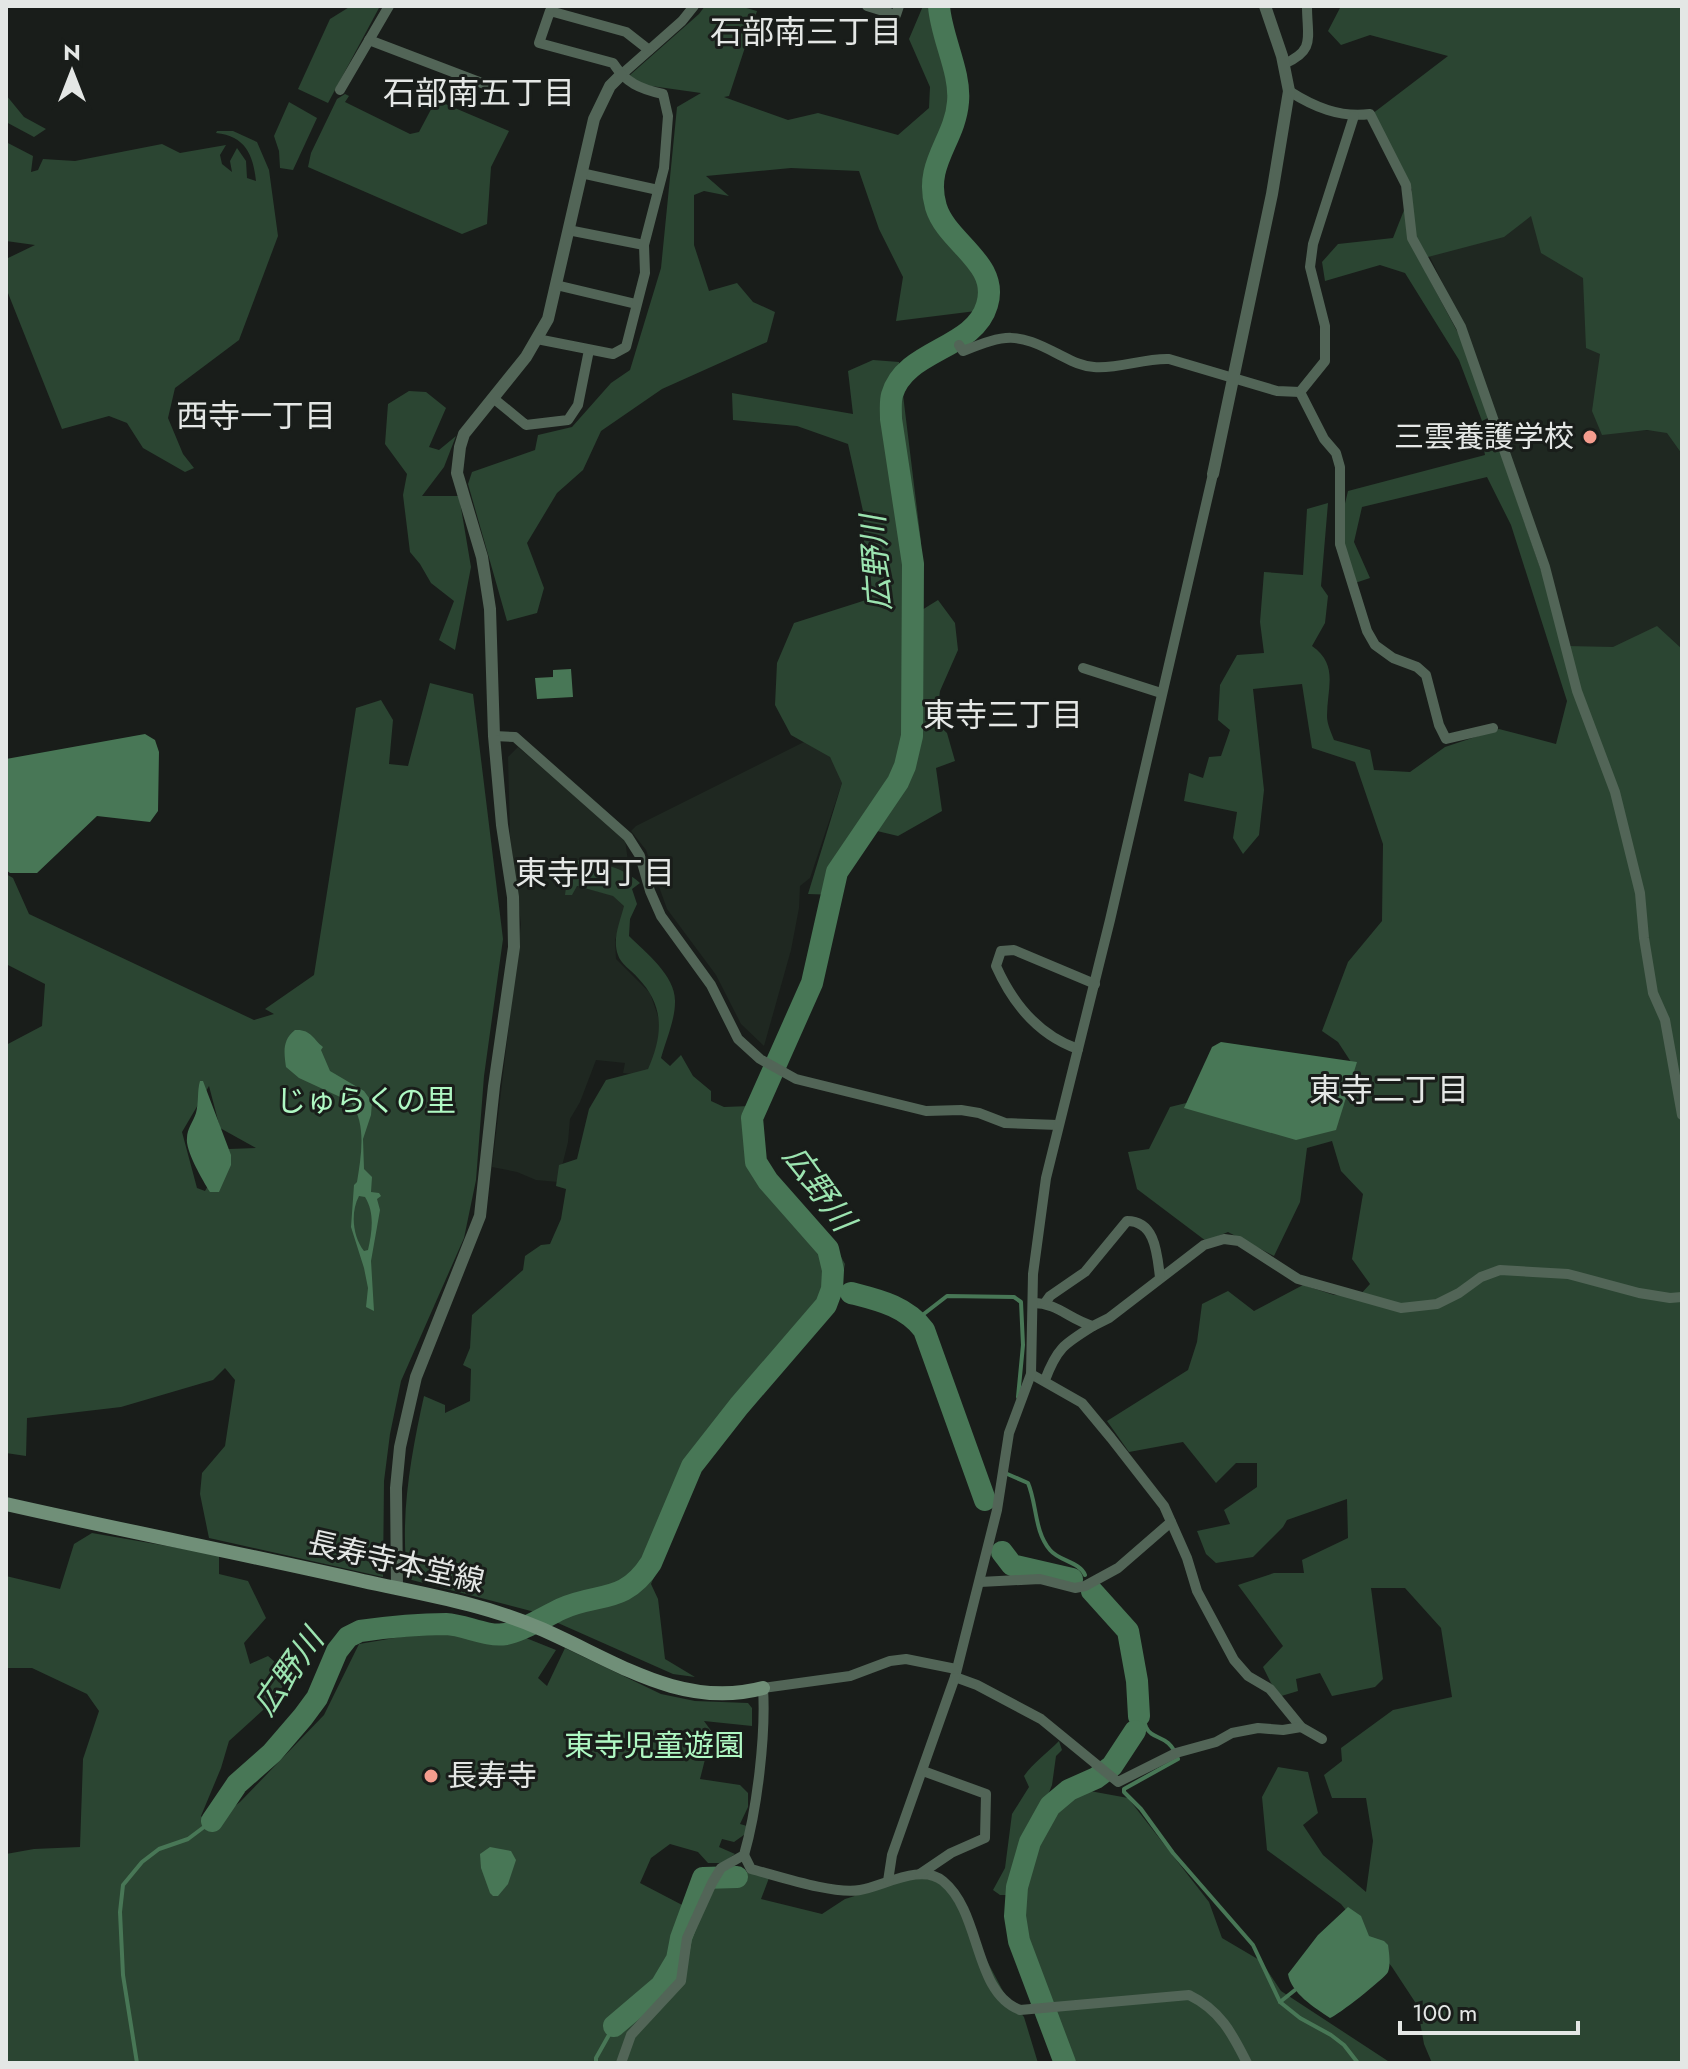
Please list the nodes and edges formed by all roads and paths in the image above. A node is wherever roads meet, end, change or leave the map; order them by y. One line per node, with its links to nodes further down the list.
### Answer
1 (389, 6): 7 (street)
2 (694, 6): 8 (street)
3 (867, 6): 4 (street)
4 (899, 6)
5 (1265, 6): 9 (street)
6 (1307, 6): 9 (street)
7 (369, 40): 11 (street); 12 (street)
8 (649, 50): 10 (street); 10 (street)
9 (1284, 64): 13 (street)
10 (621, 75): 15 (street); 16 (street)
11 (487, 85)
12 (340, 90)
13 (1289, 91): 14 (street); 24 (street)
14 (1354, 116): 25 (street); 34 (street)
15 (581, 173): 16 (street); 17 (street)
16 (658, 190): 18 (street)
17 (568, 230): 18 (street); 19 (street)
18 (644, 245): 20 (street)
19 (556, 285): 20 (street); 21 (street)
20 (636, 304): 23 (street)
21 (537, 339): 23 (street); 26 (street)
22 (959, 345): 24 (street)
23 (589, 350): 26 (street)
24 (1232, 378): 25 (street); 27 (street)
25 (1300, 392): 30 (street)
26 (493, 398): 31 (street)
27 (1213, 474): 29 (street)
28 (1083, 668): 29 (street)
29 (1161, 693): 32 (street)
30 (1493, 728)
31 (494, 736): 35 (street); 46 (street)
32 (1095, 984): 33 (street); 33 (street)
33 (1078, 1049): 35 (street)
34 (1682, 1115)
35 (1058, 1125): 38 (street)
36 (1160, 1277): 37 (street); 39 (street); 40 (street)
37 (1682, 1297)
38 (1033, 1303): 39 (street); 41 (street)
39 (1045, 1303): 40 (street)
40 (1093, 1326): 42 (street)
41 (1031, 1374): 42 (street); 45 (street)
42 (1045, 1380): 44 (street)
43 (6, 1504): 46 (main road, 長寿寺本堂線)
44 (1171, 1522): 45 (street); 49 (street)
45 (980, 1582): 47 (street)
46 (397, 1588): 48 (main road, 長寿寺本堂線)
47 (956, 1673): 48 (street); 49 (street); 51 (street)
48 (763, 1688): 52 (street)
49 (1301, 1727): 50 (street)
50 (1322, 1739)
51 (923, 1771): 53 (street); 54 (street)
52 (744, 1855): 54 (street); 55 (street)
53 (920, 1874): 54 (street); 56 (street)
54 (888, 1881)
55 (621, 2063)
56 (1247, 2063)

